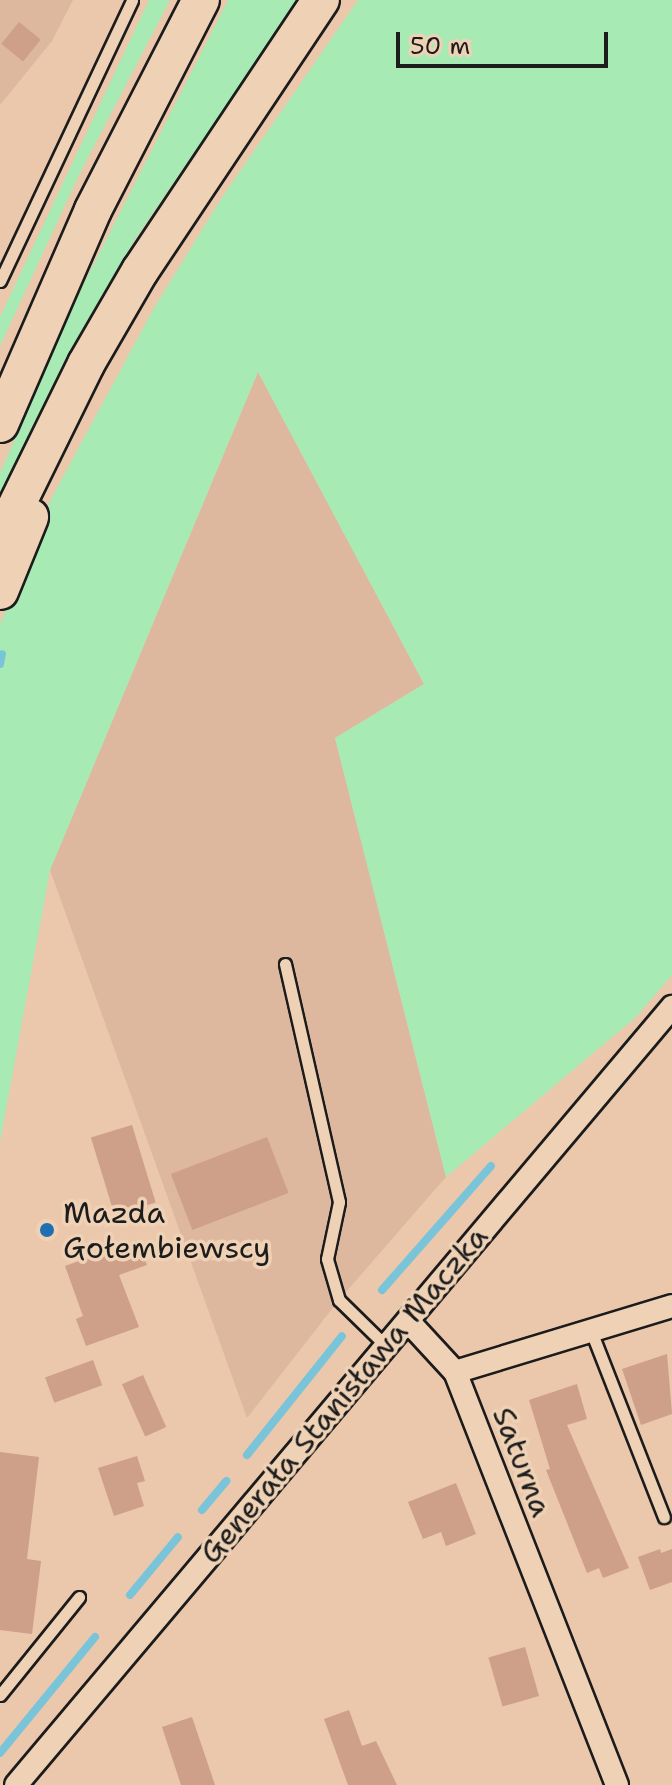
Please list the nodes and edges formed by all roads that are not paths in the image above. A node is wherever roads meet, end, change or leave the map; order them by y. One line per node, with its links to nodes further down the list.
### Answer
1 (132, 0): 5 (lane)
2 (201, 0): 6 (highway)
3 (321, 0): 4 (highway)
4 (140, 271): 9 (highway); 10 (highway)
5 (0, 281)
6 (21, 374): 7 (highway); 8 (highway)
7 (0, 411)
8 (0, 424)
9 (0, 539)
10 (0, 591)
11 (285, 964): 16 (lane)
12 (672, 1007): 14 (street, Generała Stanisława Maczka)
13 (672, 1306): 15 (street)
14 (408, 1321): 16 (street, Generała Stanisława Maczka); 17 (street)
15 (591, 1331): 17 (street); 18 (lane)
16 (386, 1346): 21 (street, Generała Stanisława Maczka)
17 (455, 1372): 22 (street, Saturna)
18 (664, 1517)
19 (79, 1597): 20 (lane)
20 (0, 1695)
21 (16, 1785)
22 (617, 1785)

